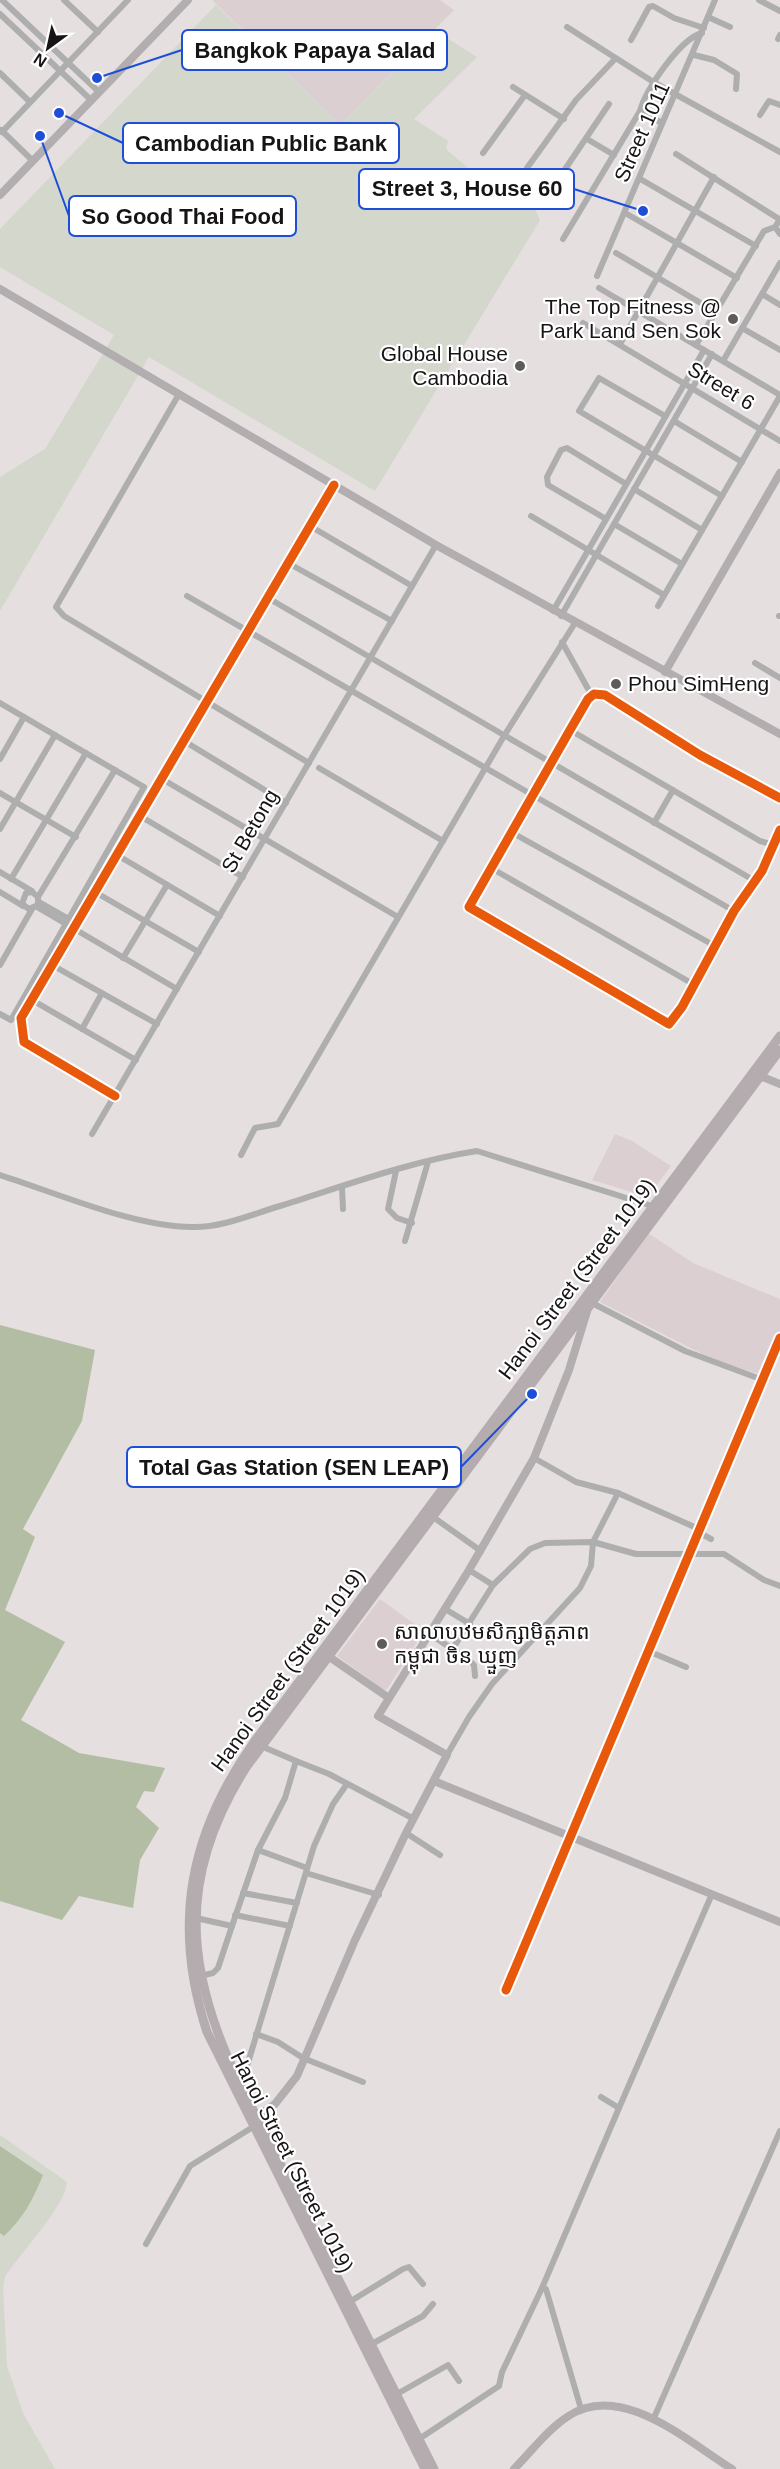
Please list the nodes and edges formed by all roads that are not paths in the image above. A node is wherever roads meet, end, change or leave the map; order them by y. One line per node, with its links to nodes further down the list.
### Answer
1 (2, 0): 17 (street)
2 (64, 0): 13 (street)
3 (188, 0): 23 (main road)
4 (715, 0): 9 (street, Street 1011)
5 (759, 0): 7 (street)
6 (126, 1): 13 (street)
7 (780, 11)
8 (0, 14): 18 (street)
9 (708, 18): 11 (street); 12 (street, Street 1011)
10 (567, 27): 16 (street)
11 (730, 27)
12 (703, 30): 14 (street); 15 (street, Street 1011); 20 (street)
13 (98, 32): 17 (street)
14 (631, 40)
15 (693, 54): 22 (street); 25 (street, Street 1011)
16 (615, 59): 20 (street); 32 (street)
17 (68, 63): 18 (street); 23 (street)
18 (60, 71): 26 (street); 27 (street)
19 (0, 73): 27 (street)
20 (656, 83): 25 (street); 30 (street)
21 (513, 87): 24 (street)
22 (736, 89)
23 (99, 92): 26 (main road)
24 (525, 95): 32 (street); 37 (street)
25 (676, 95): 33 (street, Street 1011); 36 (street)
26 (91, 100): 40 (main road)
27 (30, 102): 34 (street)
28 (609, 104): 35 (street)
29 (780, 105): 31 (street)
30 (639, 111): 33 (street); 39 (street)
31 (760, 115)
32 (564, 119): 41 (street)
33 (662, 123): 56 (street, Street 1011)
34 (1, 131): 40 (street)
35 (587, 139): 39 (street); 45 (street)
36 (780, 152)
37 (483, 153)
38 (676, 154): 42 (street)
39 (614, 155): 51 (street)
40 (33, 161): 44 (main road)
41 (527, 168)
42 (714, 177): 46 (street); 48 (street)
43 (642, 180): 46 (street)
44 (0, 195)
45 (543, 202)
46 (696, 209): 52 (street); 53 (street)
47 (627, 214): 52 (street)
48 (780, 219): 49 (street)
49 (775, 227): 50 (street); 53 (street)
50 (780, 234)
51 (563, 239)
52 (677, 243): 57 (street); 58 (street)
53 (756, 246): 58 (street)
54 (616, 253): 57 (street)
55 (780, 263): 61 (street)
56 (597, 276)
57 (657, 278): 63 (street); 64 (street)
58 (736, 278): 64 (street)
59 (599, 288): 63 (street)
60 (0, 289): 75 (main road)
61 (762, 294): 62 (street); 66 (street)
62 (780, 305)
63 (638, 311): 67 (street); 68 (street)
64 (716, 312): 68 (street)
65 (583, 323): 67 (street, Street 6)
66 (742, 328): 70 (street); 72 (street)
67 (620, 344): 73 (street, Street 6)
68 (696, 345): 69 (street)
69 (704, 350): 71 (street); 73 (street)
70 (780, 350)
71 (712, 354): 72 (street); 74 (street)
72 (723, 361): 76 (street)
73 (684, 383): 74 (street, Street 6); 77 (street)
74 (693, 387): 78 (street); 79 (street, Street 6)
75 (179, 394): 86 (main road); 116 (street)
76 (780, 395): 79 (street)
77 (665, 416): 81 (street); 81 (street)
78 (674, 420): 82 (street); 83 (street)
79 (761, 429): 80 (street, Street 6); 83 (street)
80 (780, 441)
81 (645, 452): 82 (street); 85 (street)
82 (653, 456): 87 (street); 88 (street)
83 (742, 462): 88 (street)
84 (780, 473): 112 (main road)
85 (626, 484): 90 (street); 90 (street)
86 (334, 485): 92 (street); 94 (main road)
87 (634, 489): 91 (street); 93 (street)
88 (722, 496): 93 (street)
89 (531, 516): 95 (street)
90 (606, 519): 95 (street)
91 (614, 524): 96 (street); 98 (street)
92 (310, 526): 97 (street); 99 (street)
93 (702, 530): 98 (street)
94 (436, 545): 99 (street, St Betong); 104 (main road)
95 (588, 550): 96 (street); 104 (street)
96 (596, 556): 101 (street); 105 (street)
97 (288, 563): 102 (street); 106 (street)
98 (682, 564): 101 (street)
99 (412, 586): 106 (street, St Betong)
100 (187, 596): 108 (street)
101 (664, 596): 103 (street)
102 (268, 598): 108 (street); 110 (street)
103 (658, 606)
104 (553, 611): 105 (main road)
105 (561, 615): 107 (main road)
106 (392, 621): 110 (street, St Betong)
107 (575, 623): 109 (street); 112 (main road)
108 (248, 631): 114 (street); 116 (street)
109 (562, 642): 115 (street); 122 (street)
110 (370, 658): 114 (street, St Betong); 122 (street)
111 (755, 663): 113 (street)
112 (665, 672): 120 (main road)
113 (780, 678)
114 (351, 691): 126 (street, St Betong); 129 (street)
115 (592, 696): 119 (street); 135 (street)
116 (208, 701): 123 (street); 126 (street)
117 (0, 703): 118 (street)
118 (24, 717): 121 (street); 125 (street)
119 (570, 730): 127 (street); 132 (street)
120 (780, 734)
121 (56, 735): 124 (street); 136 (street)
122 (504, 736): 127 (street); 129 (street)
123 (184, 741): 131 (street); 137 (street)
124 (86, 753): 130 (street); 139 (street)
125 (0, 759)
126 (309, 763): 137 (street, St Betong)
127 (551, 763): 134 (street); 140 (street)
128 (319, 768): 146 (street)
129 (485, 769): 134 (street); 146 (street)
130 (115, 770): 144 (street); 162 (street)
131 (162, 778): 138 (street); 145 (street)
132 (674, 790): 140 (street); 147 (street)
133 (0, 793): 136 (street)
134 (532, 796): 143 (street); 159 (street)
135 (780, 798)
136 (16, 802): 139 (street); 141 (street)
137 (286, 803): 145 (street, St Betong)
138 (140, 816): 148 (street); 151 (street)
139 (46, 820): 144 (street); 152 (street)
140 (654, 823): 153 (street)
141 (0, 830)
142 (780, 830): 147 (street)
143 (511, 832): 149 (street); 165 (street)
144 (76, 837): 157 (street)
145 (265, 839): 151 (street, St Betong); 161 (street)
146 (443, 841): 161 (street)
147 (774, 845): 153 (street)
148 (117, 855): 154 (street); 156 (street)
149 (491, 868): 170 (street); 170 (street)
150 (0, 873): 152 (street)
151 (243, 876): 160 (street, St Betong)
152 (11, 879): 157 (street)
153 (755, 880): 159 (street)
154 (167, 885): 160 (street); 163 (street)
155 (0, 892): 158 (street)
156 (95, 892): 163 (street); 164 (street)
157 (36, 901): 158 (street); 158 (street); 162 (street); 168 (street)
158 (24, 906)
159 (734, 911): 165 (street)
160 (220, 916): 166 (street, St Betong)
161 (398, 917): 184 (street)
162 (67, 921): 164 (street); 174 (street)
163 (146, 921): 166 (street); 167 (street)
164 (74, 929): 167 (street); 169 (street)
165 (715, 946): 170 (street)
166 (199, 952): 171 (street, St Betong)
167 (123, 958): 171 (street)
168 (0, 965)
169 (52, 965): 172 (street); 173 (street)
170 (693, 984)
171 (177, 989): 175 (street, St Betong)
172 (102, 993): 175 (street); 176 (street)
173 (32, 1000): 176 (street); 182 (street)
174 (0, 1014)
175 (157, 1024): 179 (street, St Betong)
176 (82, 1029): 179 (street)
177 (780, 1036): 180 (main road, Hanoi Street (Street 1019))
178 (780, 1050): 180 (main road, Hanoi Street (Street 1019))
179 (136, 1060): 182 (street, St Betong)
180 (757, 1074): 181 (main road); 189 (main road, Hanoi Street (Street 1019))
181 (780, 1084)
182 (115, 1096): 183 (street, St Betong)
183 (92, 1134)
184 (241, 1155)
185 (428, 1162): 186 (street); 189 (street); 191 (street)
186 (396, 1171): 188 (street); 191 (street)
187 (0, 1175): 188 (street)
188 (342, 1186): 190 (street)
189 (657, 1208): 193 (main road, Hanoi Street (Street 1019))
190 (343, 1209)
191 (412, 1223): 192 (street)
192 (405, 1241)
193 (588, 1305): 195 (street); 196 (main road); 198 (main road, Hanoi Street (Street 1019)); 203 (main road, Hanoi Street (Street 1019))
194 (780, 1338): 195 (street)
195 (763, 1380): 199 (street)
196 (534, 1458): 197 (street); 202 (main road)
197 (618, 1493): 199 (street); 201 (street)
198 (433, 1517): 202 (street); 203 (main road, Hanoi Street (Street 1019))
199 (698, 1530): 200 (street); 204 (street)
200 (711, 1539)
201 (593, 1542): 204 (street); 206 (street); 218 (street)
202 (481, 1551): 205 (main road)
203 (400, 1553): 213 (main road, Hanoi Street (Street 1019))
204 (689, 1553): 207 (street); 212 (street)
205 (469, 1570): 206 (street); 208 (main road)
206 (493, 1585): 209 (street)
207 (780, 1586)
208 (445, 1609): 209 (street); 210 (main road)
209 (470, 1624): 211 (street)
210 (430, 1634): 211 (street); 216 (main road)
211 (452, 1650): 215 (street)
212 (648, 1651): 214 (street); 224 (street)
213 (325, 1654): 216 (main road); 217 (main road, Hanoi Street (Street 1019)); 237 (main road, Hanoi Street (Street 1019))
214 (686, 1667)
215 (475, 1676)
216 (389, 1698): 218 (main road)
217 (261, 1746): 219 (street); 233 (main road, Hanoi Street (Street 1019))
218 (447, 1755): 220 (main road)
219 (296, 1761): 221 (street); 225 (street)
220 (434, 1781): 222 (main road); 224 (main road)
221 (347, 1784): 222 (street); 227 (street)
222 (414, 1819): 223 (main road)
223 (406, 1833): 226 (street); 229 (main road)
224 (570, 1836): 230 (main road); 238 (street)
225 (258, 1850): 227 (street); 228 (street)
226 (440, 1855)
227 (306, 1870): 229 (street); 231 (street)
228 (243, 1893): 231 (street); 232 (street)
229 (379, 1894): 240 (main road)
230 (712, 1894): 234 (main road); 244 (street)
231 (297, 1903): 236 (street)
232 (235, 1915): 235 (street); 236 (street)
233 (196, 1918): 235 (street); 237 (main road, Hanoi Street (Street 1019))
234 (780, 1922)
235 (232, 1926): 237 (street)
236 (290, 1926): 239 (street)
237 (196, 1976): 242 (main road, Hanoi Street (Street 1019))
238 (506, 1990)
239 (256, 2034): 240 (street); 242 (street)
240 (303, 2058): 241 (street); 245 (main road)
241 (363, 2082)
242 (236, 2084): 245 (main road, Hanoi Street (Street 1019)); 246 (main road, Hanoi Street (Street 1019))
243 (601, 2097): 244 (street)
244 (619, 2108): 251 (street)
245 (257, 2116): 249 (main road, Hanoi Street (Street 1019))
246 (253, 2127): 248 (street); 249 (main road, Hanoi Street (Street 1019))
247 (780, 2131): 258 (street)
248 (146, 2244)
249 (327, 2263): 252 (main road, Hanoi Street (Street 1019)); 254 (main road, Hanoi Street (Street 1019))
250 (423, 2284): 252 (street)
251 (542, 2288): 257 (street); 259 (street)
252 (351, 2301): 254 (main road, Hanoi Street (Street 1019))
253 (433, 2304): 254 (street)
254 (368, 2346): 256 (main road, Hanoi Street (Street 1019)); 260 (main road, Hanoi Street (Street 1019))
255 (459, 2381): 256 (street)
256 (397, 2394): 259 (main road, Hanoi Street (Street 1019))
257 (581, 2409): 258 (main road); 262 (main road)
258 (653, 2420): 263 (main road)
259 (419, 2439): 261 (main road, Hanoi Street (Street 1019))
260 (425, 2469)
261 (434, 2469)
262 (514, 2469)
263 (732, 2469)

